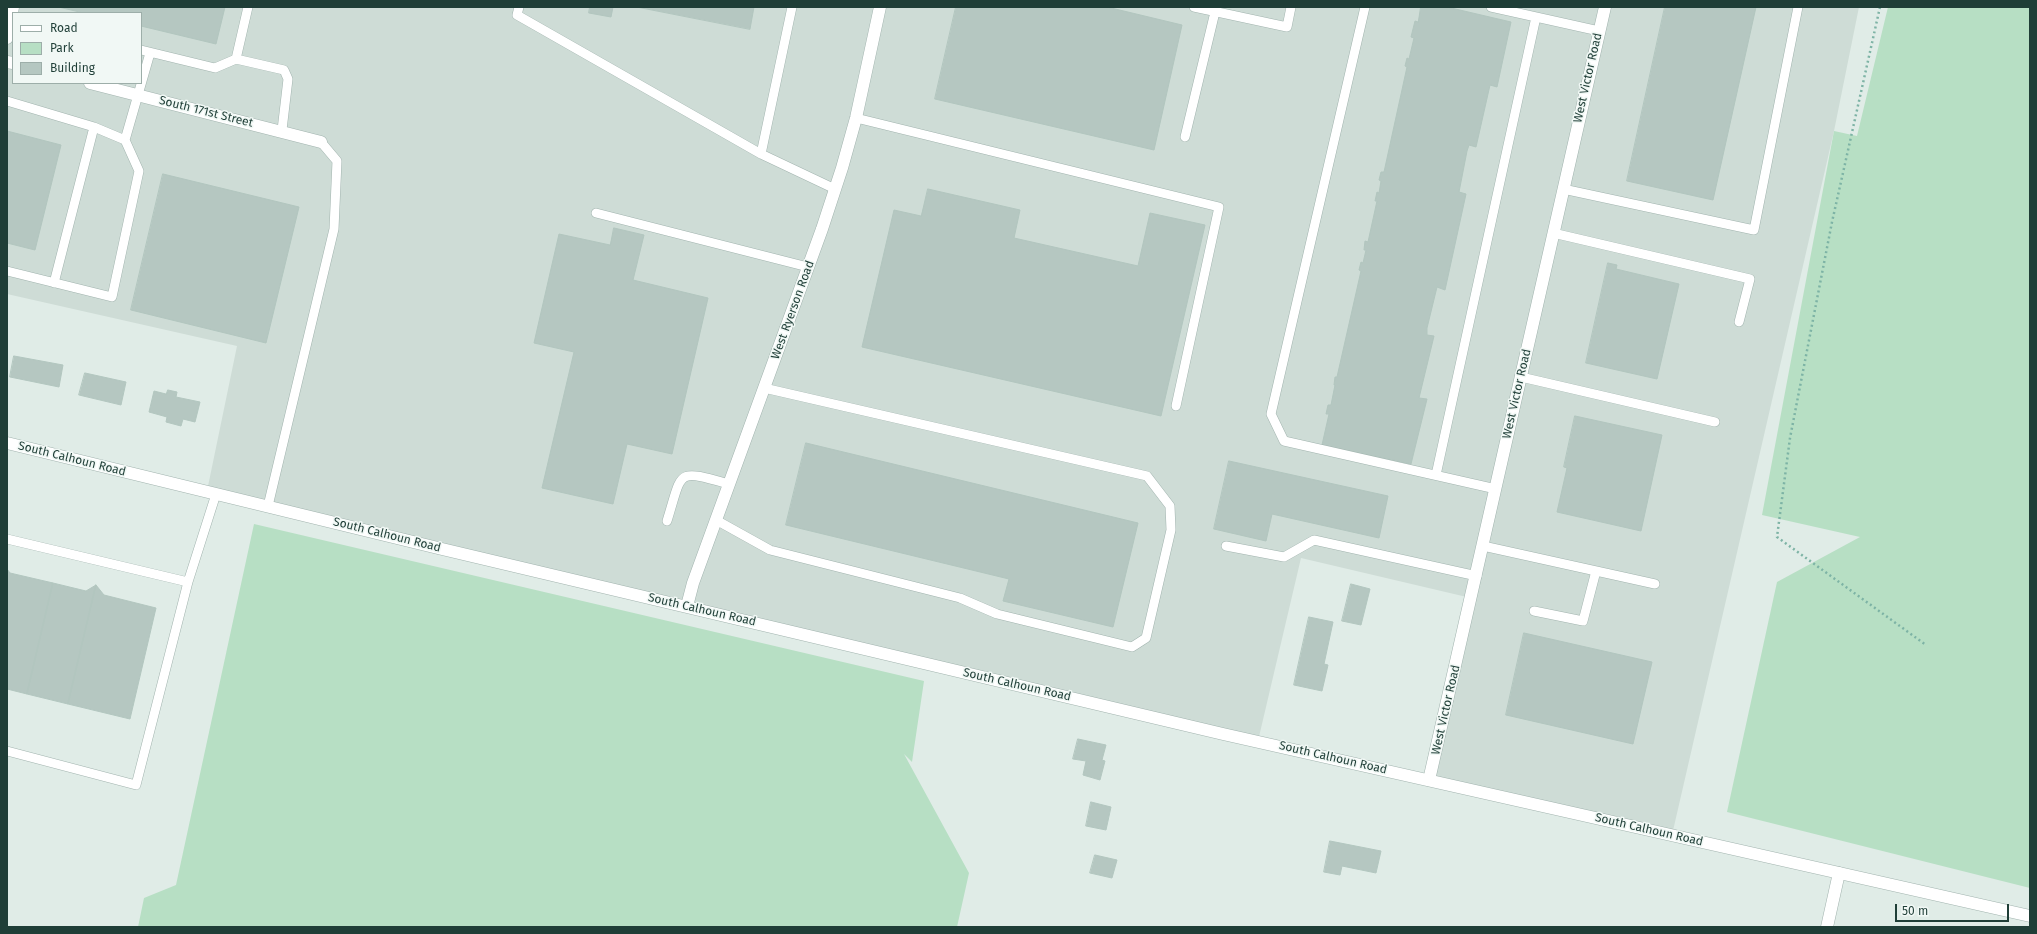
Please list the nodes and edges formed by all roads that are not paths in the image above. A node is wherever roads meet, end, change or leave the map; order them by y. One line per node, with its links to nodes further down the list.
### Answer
1 (248, 7): 17 (lane)
2 (519, 7): 29 (lane)
3 (792, 7): 29 (lane)
4 (880, 7): 23 (street, West Ryerson Road)
5 (1194, 7): 12 (lane)
6 (1291, 7): 12 (lane)
7 (1365, 7): 43 (lane)
8 (1491, 7): 13 (lane)
9 (1604, 7): 14 (street, West Victor Road)
10 (1798, 7): 31 (lane)
11 (12, 12): 15 (street)
12 (1215, 12): 26 (lane)
13 (1536, 17): 14 (lane); 43 (lane)
14 (1599, 31): 31 (street, West Victor Road)
15 (7, 38)
16 (146, 52): 17 (lane); 18 (lane)
17 (236, 59): 25 (lane)
18 (142, 77)
19 (94, 84): 21 (street, South 171st Street)
20 (141, 84): 21 (lane)
21 (139, 95): 25 (street, South 171st Street); 27 (lane)
22 (7, 101): 24 (lane)
23 (856, 118): 30 (street, West Ryerson Road); 40 (lane)
24 (94, 127): 27 (lane); 36 (lane)
25 (282, 130): 28 (street, South 171st Street)
26 (1185, 137)
27 (125, 140): 36 (lane)
28 (321, 142): 47 (lane)
29 (761, 154): 30 (lane)
30 (835, 189): 34 (street, West Ryerson Road)
31 (1563, 189): 33 (street, West Victor Road)
32 (596, 213): 34 (lane)
33 (1553, 233): 37 (lane); 38 (street, West Victor Road)
34 (808, 267): 39 (street, West Ryerson Road)
35 (7, 271): 36 (lane)
36 (54, 282)
37 (1739, 322)
38 (1521, 378): 41 (lane); 45 (street, West Victor Road)
39 (764, 388): 44 (street, West Ryerson Road); 48 (lane)
40 (1176, 406)
41 (1715, 422)
42 (7, 443): 46 (street, South Calhoun Road)
43 (1436, 475): 45 (lane)
44 (729, 484): 48 (street, West Ryerson Road); 49 (lane)
45 (1496, 489): 52 (street, West Victor Road)
46 (216, 494): 47 (street, South Calhoun Road); 55 (lane)
47 (268, 506): 57 (street, South Calhoun Road)
48 (716, 520): 57 (street, West Ryerson Road)
49 (667, 521)
50 (7, 539): 55 (lane)
51 (1226, 546): 54 (lane)
52 (1483, 546): 53 (lane); 54 (street, West Victor Road)
53 (1596, 572): 56 (lane); 58 (lane)
54 (1477, 576): 60 (street, West Victor Road)
55 (188, 582): 59 (lane)
56 (1655, 584)
57 (687, 606): 60 (street, South Calhoun Road)
58 (1534, 611)
59 (7, 751)
60 (1429, 780): 61 (street, South Calhoun Road)
61 (1839, 873): 62 (street, South Calhoun Road); 63 (street)
62 (2030, 916)
63 (1827, 927)

